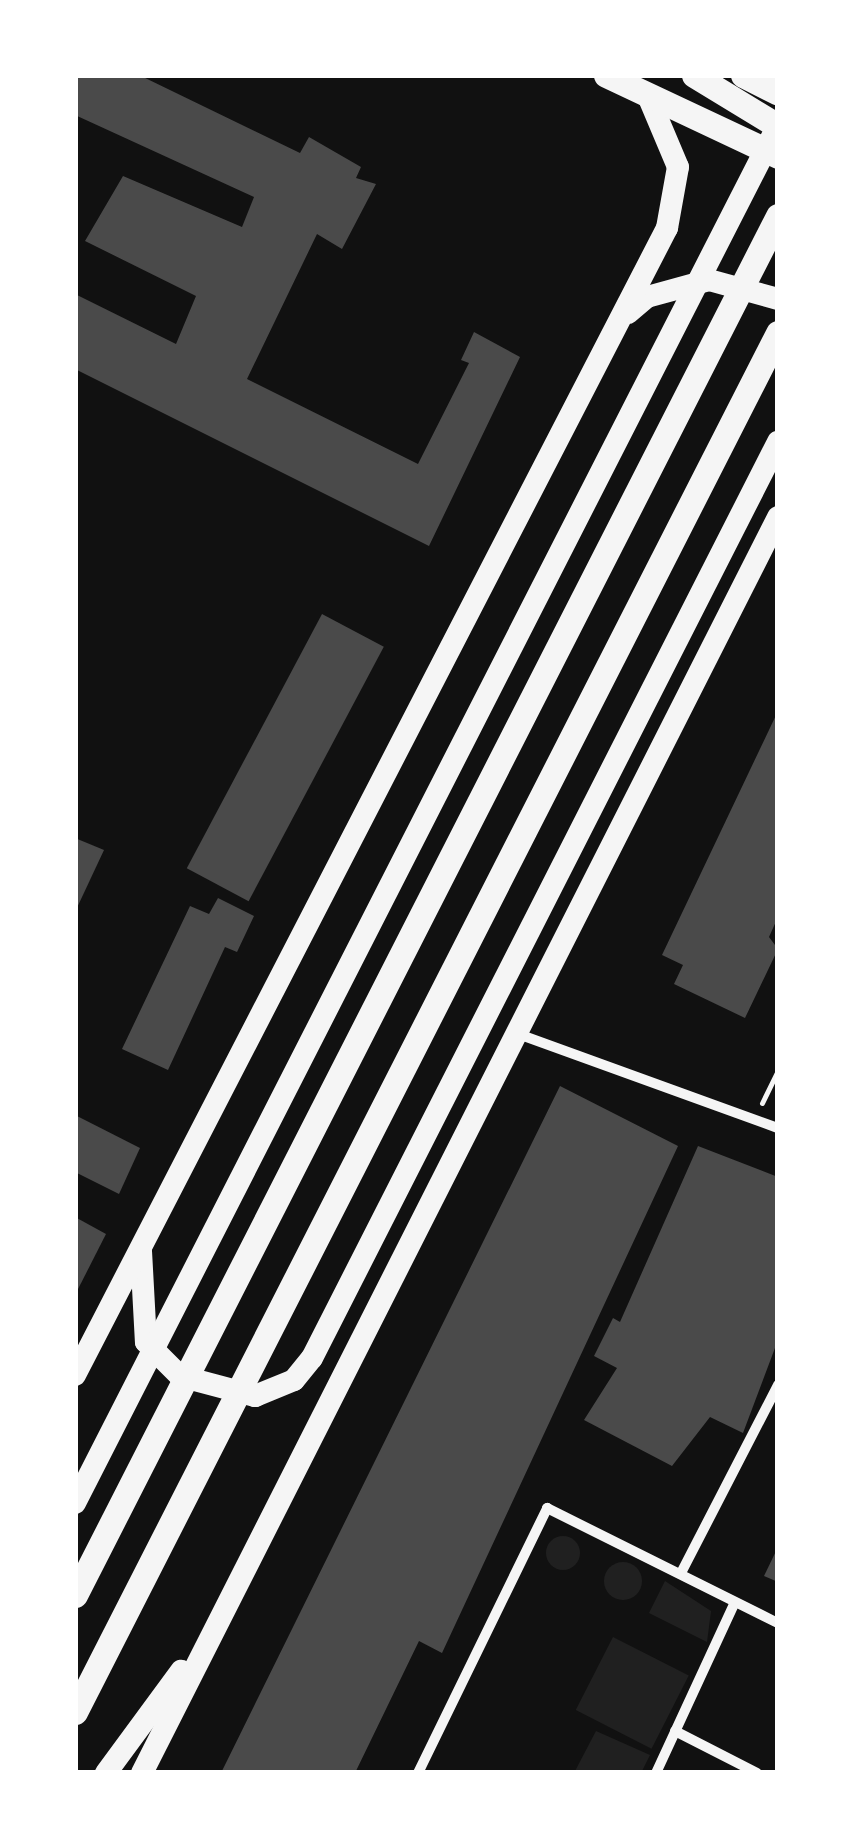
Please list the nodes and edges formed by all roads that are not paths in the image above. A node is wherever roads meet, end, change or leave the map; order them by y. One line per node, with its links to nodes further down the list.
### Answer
1 (606, 75): 5 (highway)
2 (694, 75): 6 (highway)
3 (743, 75): 4 (highway)
4 (778, 93)
5 (648, 96): 7 (highway); 10 (main road)
6 (778, 126): 19 (main road)
7 (778, 156)
8 (778, 216): 21 (highway)
9 (778, 298): 10 (main road)
10 (614, 330): 16 (main road)
11 (778, 333): 25 (highway)
12 (778, 442): 16 (main road)
13 (778, 517): 14 (main road)
14 (521, 1034): 15 (street); 24 (main road)
15 (778, 1128)
16 (141, 1245): 17 (main road)
17 (75, 1375)
18 (778, 1386): 20 (street)
19 (75, 1504)
20 (681, 1573): 22 (street); 29 (street)
21 (75, 1595)
22 (735, 1602): 23 (street); 26 (street)
23 (778, 1623)
24 (211, 1633): 27 (main road); 28 (main road)
25 (75, 1712)
26 (675, 1731): 30 (street); 31 (street)
27 (106, 1773)
28 (142, 1773)
29 (418, 1773)
30 (656, 1773)
31 (757, 1773)

